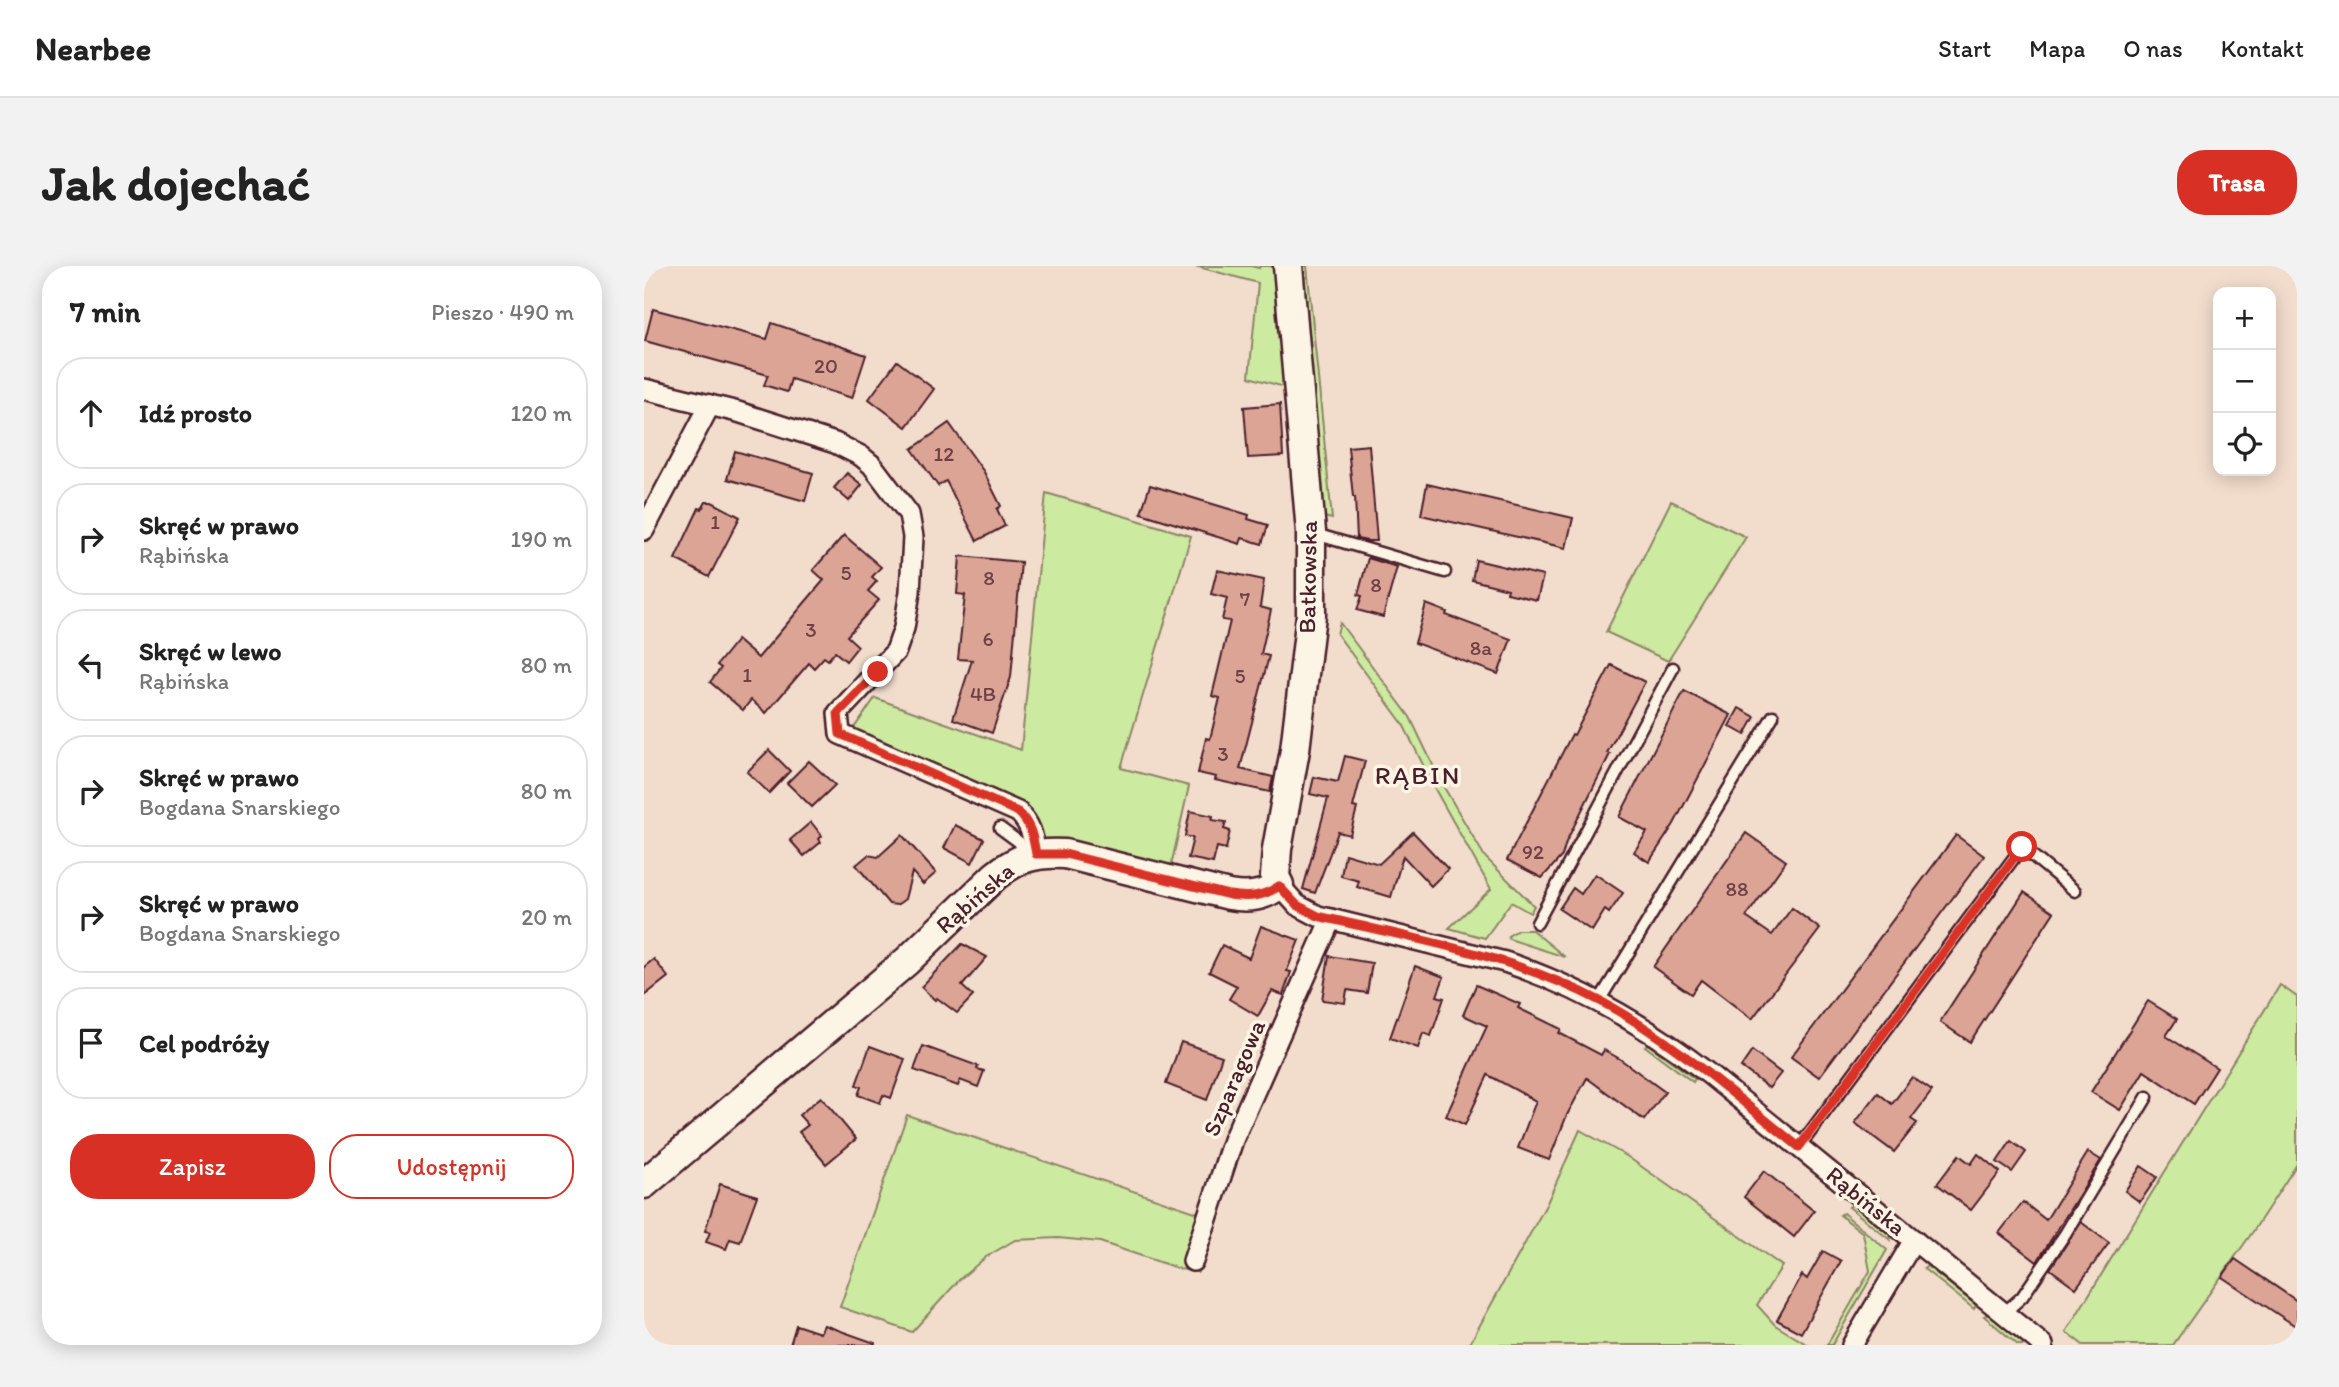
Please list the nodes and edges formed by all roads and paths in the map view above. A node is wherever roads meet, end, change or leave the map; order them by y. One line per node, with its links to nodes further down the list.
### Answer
1 (1288, 266): 5 (street, Batkowska)
2 (644, 388): 3 (street)
3 (710, 405): 4 (street); 10 (street)
4 (644, 530)
5 (1311, 532): 6 (lane); 11 (street, Batkowska)
6 (1445, 572)
7 (1673, 668): 14 (lane)
8 (1773, 716): 15 (lane)
9 (1000, 828): 10 (lane)
10 (1030, 855): 11 (street, Rąbińska); 18 (street, Rąbińska)
11 (1279, 886): 13 (street, Rąbińska)
12 (2075, 891): 17 (lane)
13 (1331, 919): 15 (street, Rąbińska); 20 (street, Szparagowa)
14 (1537, 923)
15 (1599, 1001): 17 (street, Rąbińska)
16 (2147, 1097): 21 (lane)
17 (1799, 1147): 19 (street, Rąbińska)
18 (644, 1184)
19 (1914, 1240): 21 (street, Rąbińska); 22 (street)
20 (1193, 1261)
21 (2004, 1313): 23 (street, Rąbińska)
22 (1852, 1345)
23 (2043, 1345)

